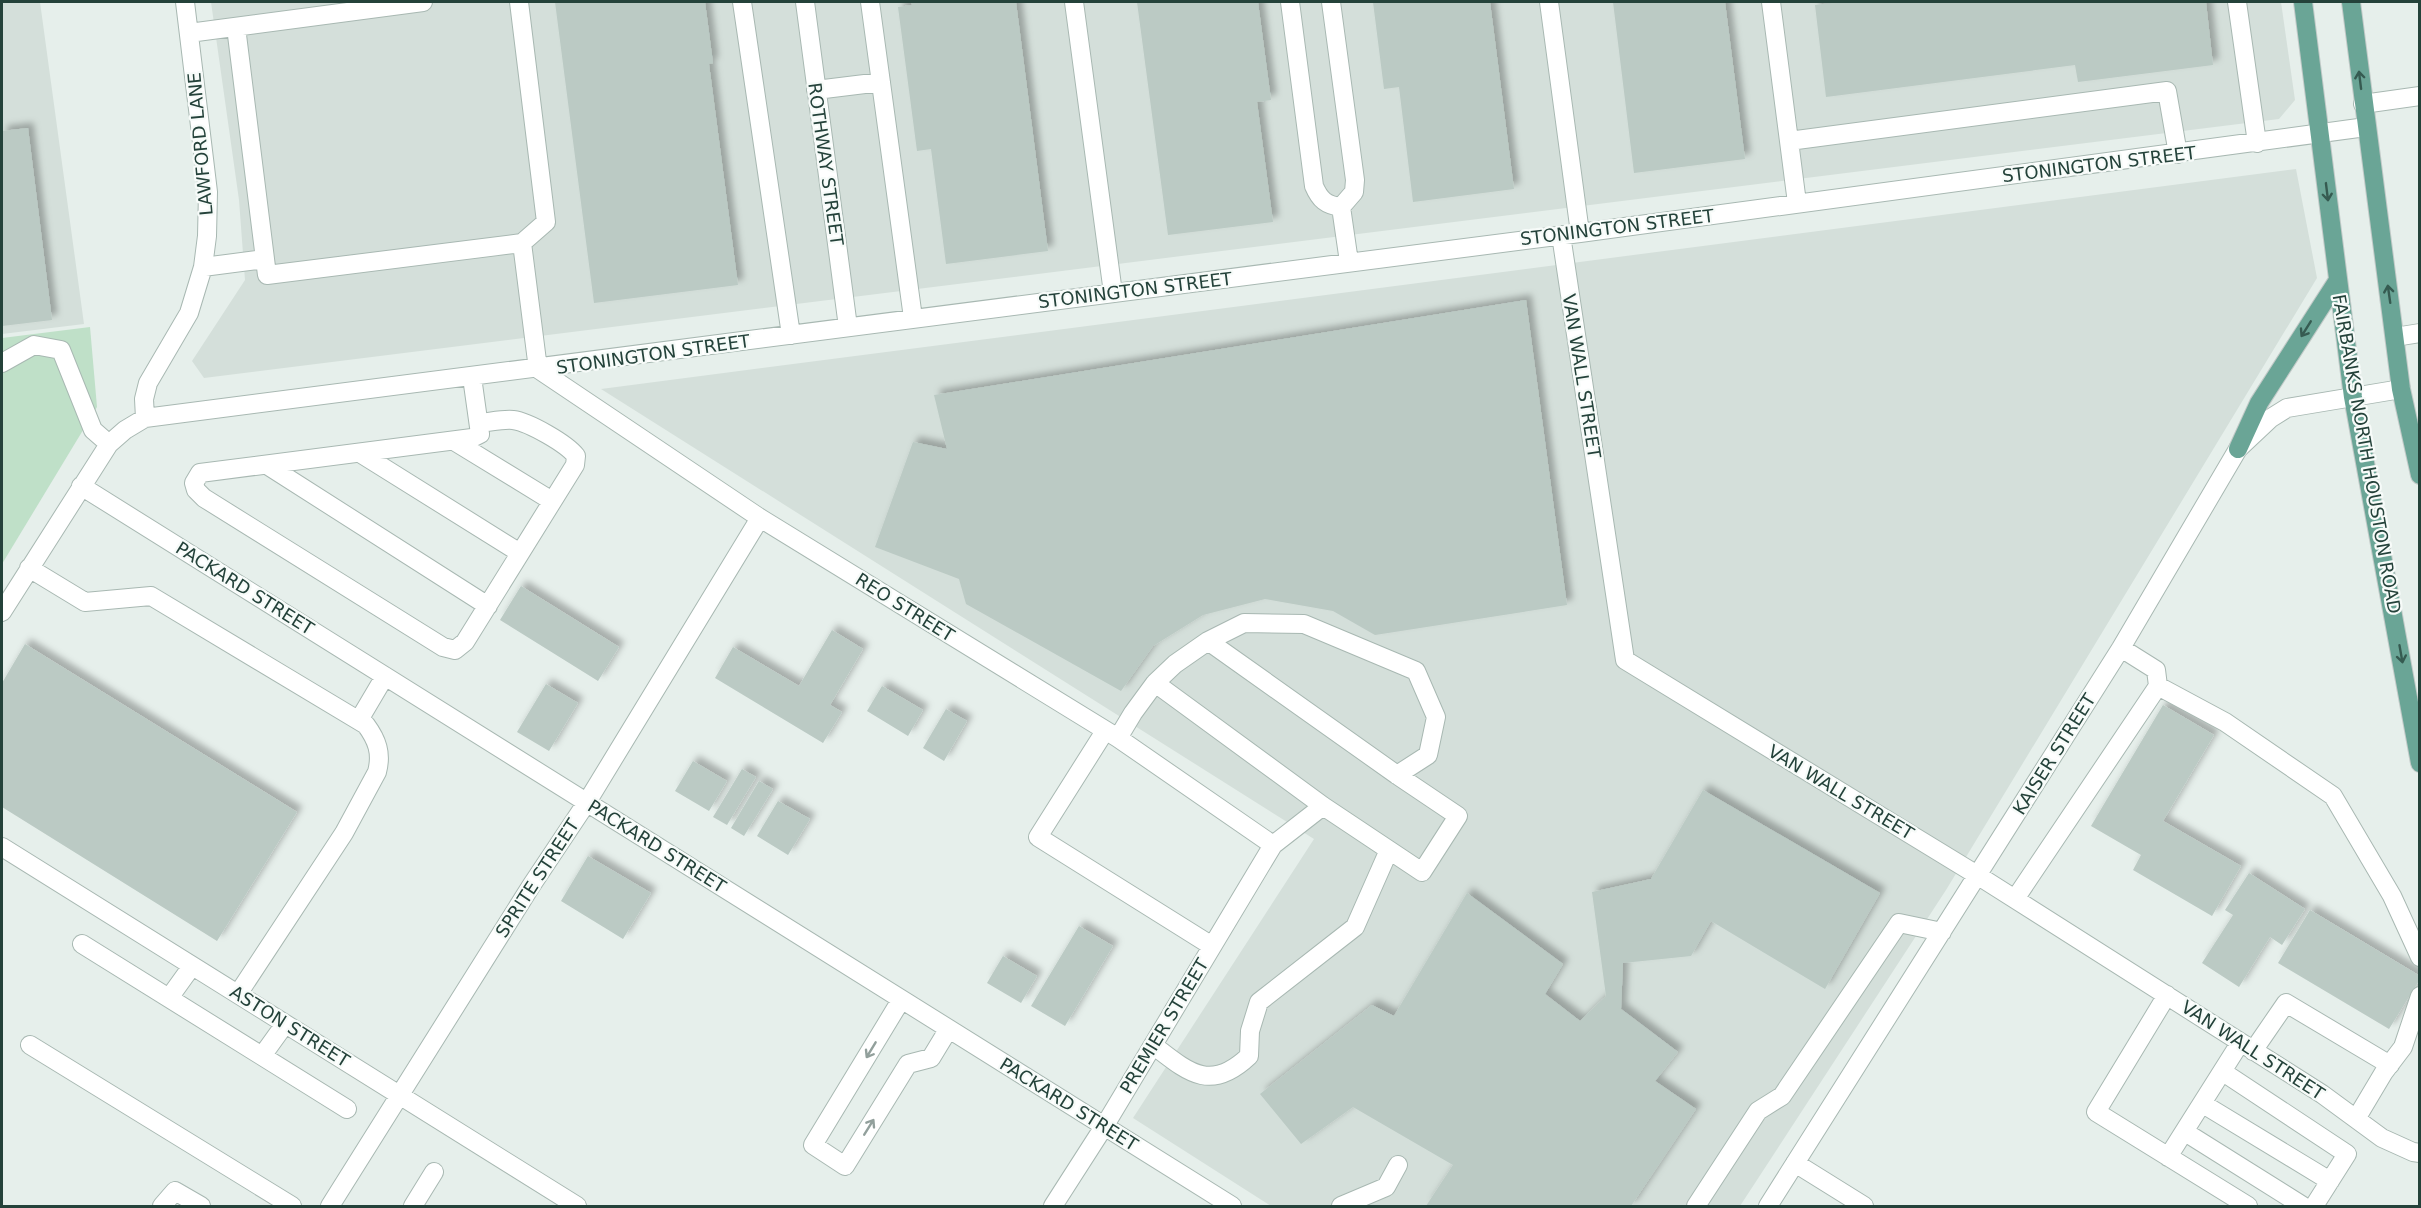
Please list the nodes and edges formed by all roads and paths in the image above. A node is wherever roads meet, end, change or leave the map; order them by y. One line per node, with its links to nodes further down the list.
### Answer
1 (185, 2): 16 (street, LAWFORD LANE)
2 (423, 2): 15 (street)
3 (519, 2): 30 (street)
4 (742, 2): 39 (street)
5 (805, 2): 18 (street, ROTHWAY STREET)
6 (870, 2): 17 (street)
7 (1074, 2): 35 (street)
8 (1290, 2): 27 (street)
9 (1331, 2): 27 (street)
10 (1549, 2): 28 (street)
11 (1771, 2): 23 (street)
12 (2238, 2): 24 (street)
13 (2303, 2): 22 (main road, FAIRBANKS NORTH HOUSTON ROAD)
14 (2350, 2): 20 (main road, one-way to 14)
15 (236, 27): 16 (street); 31 (street)
16 (189, 33): 33 (street, LAWFORD LANE)
17 (881, 82): 18 (street); 36 (street)
18 (816, 90): 37 (street, ROTHWAY STREET)
19 (2420, 96): 20 (street)
20 (2363, 104): 21 (main road)
21 (2366, 127): 22 (street, STONINGTON STREET); 40 (main road, one-way to 21)
22 (2321, 134): 24 (street, STONINGTON STREET); 34 (main road, FAIRBANKS NORTH HOUSTON ROAD, one-way to 34)
23 (1789, 141): 25 (street); 26 (street)
24 (2257, 143): 25 (street, STONINGTON STREET)
25 (2178, 154): 26 (street, STONINGTON STREET)
26 (1797, 203): 28 (street, STONINGTON STREET)
27 (1341, 207): 32 (street)
28 (1580, 233): 29 (street, STONINGTON STREET)
29 (1561, 235): 32 (street, STONINGTON STREET); 76 (street, VAN WALL STREET)
30 (522, 243): 31 (street); 42 (street)
31 (265, 259): 33 (street)
32 (1349, 262): 35 (street, STONINGTON STREET)
33 (203, 267): 46 (street, LAWFORD LANE)
34 (2338, 280): 45 (main road, FAIRBANKS NORTH HOUSTON ROAD); 51 (main road, one-way to 51)
35 (1113, 293): 36 (street, STONINGTON STREET)
36 (913, 318): 37 (street, STONINGTON STREET)
37 (848, 327): 39 (street, STONINGTON STREET)
38 (2420, 333): 40 (street)
39 (791, 335): 42 (street, STONINGTON STREET)
40 (2395, 337): 44 (main road)
41 (2, 363): 50 (street)
42 (538, 369): 43 (street, STONINGTON STREET); 57 (street, REO STREET)
43 (472, 377): 46 (street, STONINGTON STREET); 47 (street)
44 (2401, 389): 45 (street, KAISER STREET); 49 (main road)
45 (2353, 397): 51 (street, KAISER STREET); 69 (main road, FAIRBANKS NORTH HOUSTON ROAD, one-way to 69)
46 (146, 418): 50 (street, STONINGTON STREET)
47 (479, 423): 48 (street); 56 (street)
48 (454, 441): 52 (street); 56 (street)
49 (2416, 443): 54 (main road)
50 (109, 444): 55 (street, STONINGTON STREET)
51 (2238, 449): 63 (street, KAISER STREET)
52 (360, 453): 53 (street); 58 (street)
53 (267, 465): 60 (street); 60 (street)
54 (2420, 476)
55 (81, 486): 59 (street, STONINGTON STREET); 64 (street, PACKARD STREET)
56 (552, 501): 58 (street)
57 (760, 518): 68 (street, REO STREET); 71 (street, SPRITE STREET)
58 (520, 553): 60 (street)
59 (29, 568): 61 (street, STONINGTON STREET); 67 (street)
60 (488, 606)
61 (2, 612)
62 (1208, 641): 65 (street); 70 (street); 70 (street)
63 (2121, 648): 66 (street); 76 (street, KAISER STREET)
64 (385, 676): 67 (street); 71 (street, PACKARD STREET)
65 (1155, 683): 68 (street); 72 (street)
66 (2158, 686): 77 (street); 81 (street)
67 (358, 720): 83 (street)
68 (1112, 735): 73 (street, REO STREET); 80 (street)
69 (2420, 764)
70 (1397, 775): 75 (street)
71 (586, 802): 87 (street, PACKARD STREET); 97 (street, SPRITE STREET)
72 (1323, 806): 73 (street); 75 (street)
73 (1273, 845): 80 (street, PREMIER STREET)
74 (2, 847): 82 (street, ASTON STREET)
75 (1389, 850): 91 (street)
76 (1977, 875): 77 (street, VAN WALL STREET); 78 (street, KAISER STREET)
77 (2015, 899): 84 (street, VAN WALL STREET)
78 (1941, 932): 105 (street, KAISER STREET); 118 (street)
79 (82, 944): 86 (street)
80 (1212, 946): 91 (street, PREMIER STREET)
81 (2420, 957)
82 (192, 966): 83 (street, ASTON STREET); 86 (street)
83 (238, 994): 88 (street, ASTON STREET)
84 (2167, 995): 93 (street, VAN WALL STREET); 104 (street)
85 (2420, 996): 92 (street)
86 (169, 998): 94 (street)
87 (901, 1000): 89 (street, PACKARD STREET); 89 (street, one-way to 89)
88 (285, 1024): 94 (street); 97 (street, ASTON STREET)
89 (948, 1030): 101 (street, PACKARD STREET)
90 (30, 1045): 111 (street)
91 (1153, 1045): 101 (street, PREMIER STREET)
92 (2411, 1045): 95 (street)
93 (2246, 1047): 95 (street); 96 (street); 100 (street, VAN WALL STREET)
94 (262, 1056): 99 (street)
95 (2390, 1065): 100 (street)
96 (2223, 1072): 98 (street); 108 (street)
97 (400, 1095): 112 (street, SPRITE STREET); 114 (street, ASTON STREET)
98 (2203, 1104): 102 (street); 108 (street)
99 (347, 1109)
100 (2356, 1119): 103 (street, VAN WALL STREET)
101 (1104, 1125): 115 (street, PREMIER STREET); 116 (street, PACKARD STREET)
102 (2185, 1132): 104 (street); 122 (street)
103 (2420, 1153)
104 (2168, 1157): 121 (street)
105 (1795, 1163): 119 (street, KAISER STREET); 120 (street)
106 (1398, 1165): 117 (street)
107 (434, 1172): 113 (street)
108 (2330, 1181): 123 (street)
109 (162, 1206): 110 (street)
110 (201, 1206)
111 (292, 1206)
112 (330, 1206)
113 (413, 1206)
114 (577, 1206)
115 (1053, 1206)
116 (1232, 1206)
117 (1341, 1206)
118 (1696, 1206)
119 (1768, 1206)
120 (1864, 1206)
121 (2248, 1206)
122 (2303, 1206)
123 (2314, 1206)

